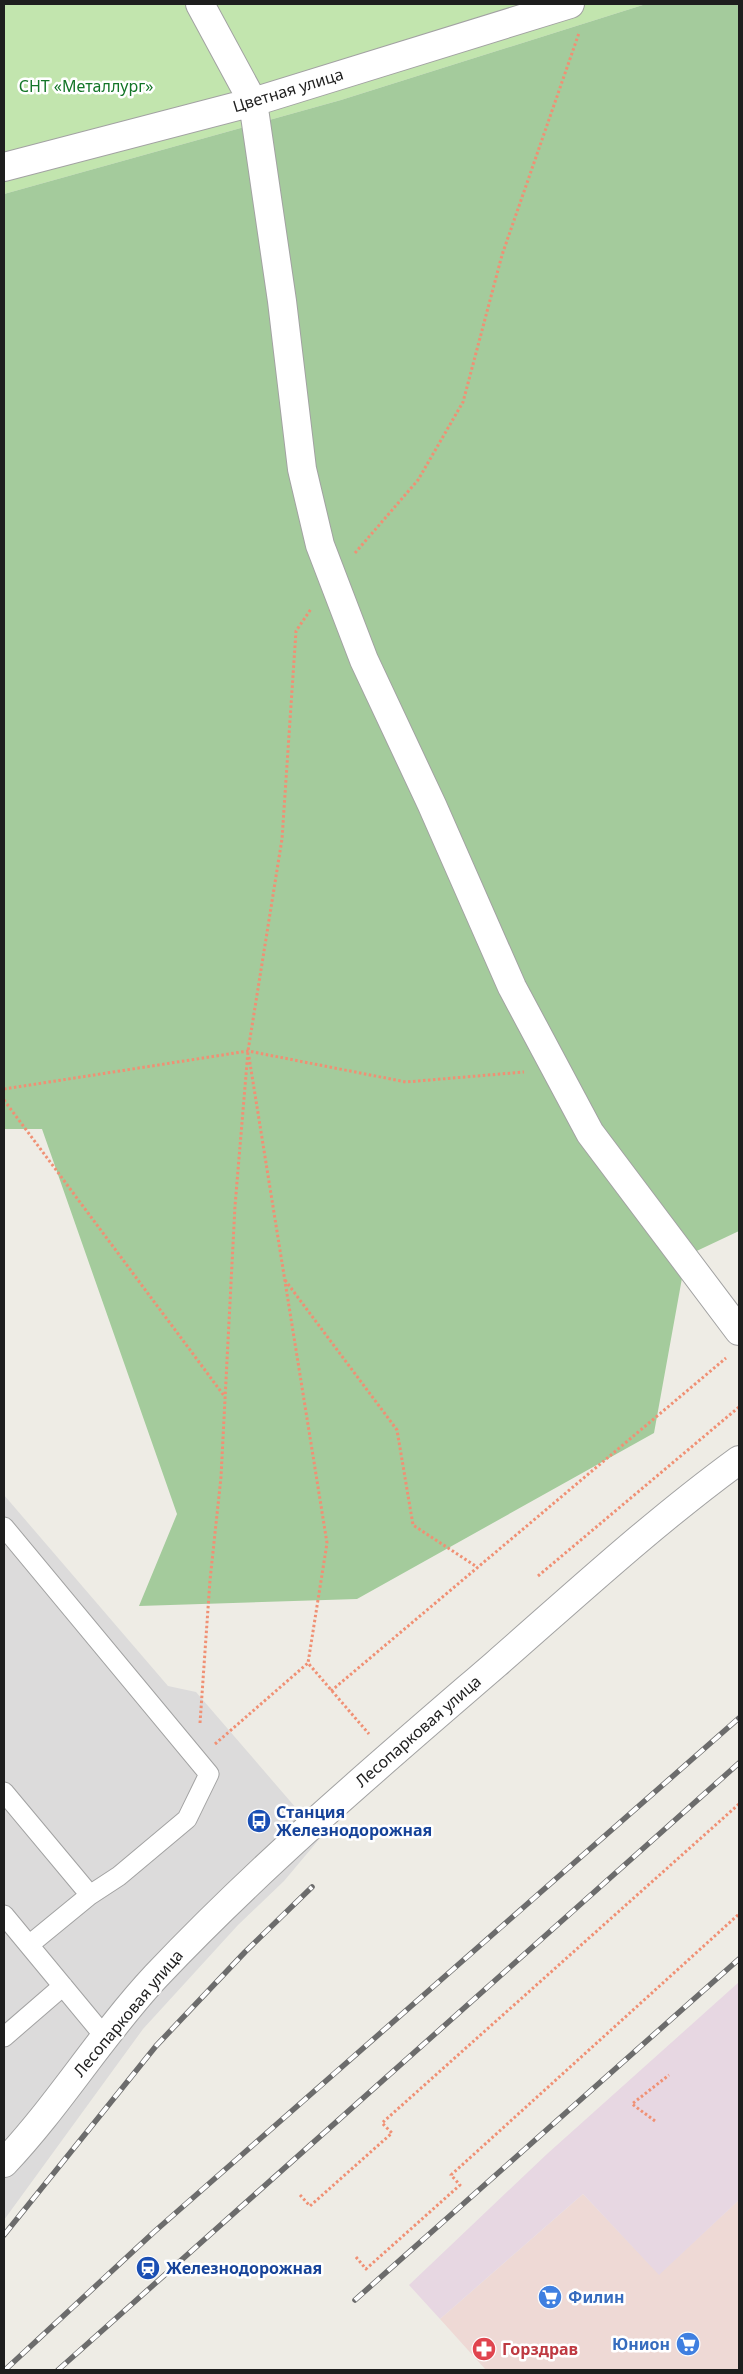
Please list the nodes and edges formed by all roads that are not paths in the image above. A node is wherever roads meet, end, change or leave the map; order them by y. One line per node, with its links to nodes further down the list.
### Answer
1 (200, 4): 3 (street)
2 (570, 4): 3 (street, Цветная улица)
3 (253, 102): 4 (street, Цветная улица); 5 (street)
4 (4, 167)
5 (739, 1330)
6 (739, 1460): 14 (street, Лесопарковая улица)
7 (4, 1527): 9 (lane)
8 (4, 1792): 9 (lane)
9 (90, 1895): 11 (lane)
10 (4, 1915): 11 (lane)
11 (29, 1945): 12 (lane)
12 (63, 1986): 13 (lane); 14 (lane)
13 (4, 2037)
14 (105, 2037): 15 (street, Лесопарковая улица)
15 (4, 2163)

